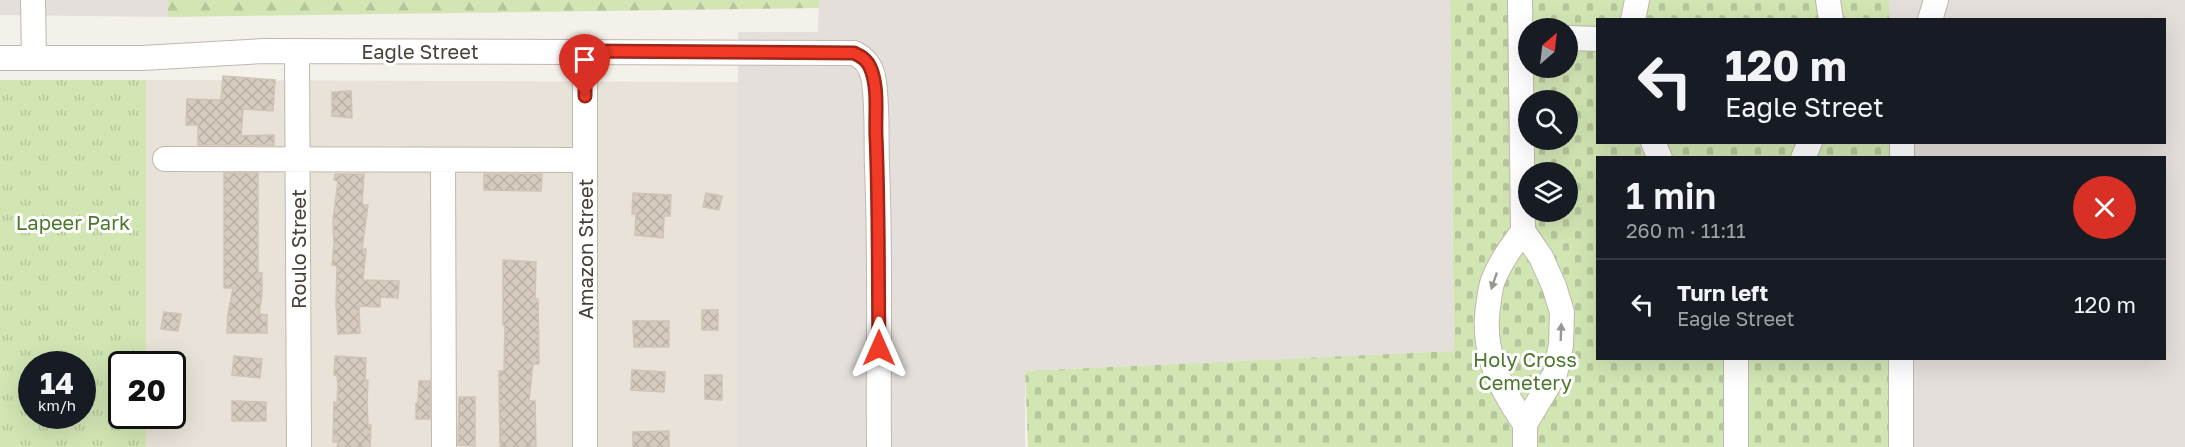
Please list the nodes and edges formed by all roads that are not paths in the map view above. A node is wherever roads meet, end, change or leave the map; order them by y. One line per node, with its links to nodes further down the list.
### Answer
1 (33, 0): 15 (street)
2 (1520, 0): 6 (street)
3 (1637, 0): 7 (street)
4 (1828, 0): 8 (street)
5 (1936, 0): 9 (street)
6 (1522, 18)
7 (1633, 18)
8 (1831, 18)
9 (1931, 18)
10 (1578, 38): 11 (street)
11 (1596, 39)
12 (297, 51): 13 (street, Eagle Street); 15 (street, Eagle Street); 18 (street, Roulo Street)
13 (585, 51): 20 (street, Amazon Street); 28 (street, Eagle Street)
14 (0, 58): 15 (street, Eagle Street)
15 (34, 58)
16 (1524, 78): 21 (street)
17 (165, 159): 18 (street)
18 (298, 159): 19 (street); 25 (street, Roulo Street)
19 (443, 160): 20 (street); 26 (street)
20 (585, 160): 27 (street, Amazon Street)
21 (1522, 231): 24 (street, one-way to 24); 24 (street, one-way to 21)
22 (1736, 360): 29 (street)
23 (1901, 360): 30 (street)
24 (1525, 435)
25 (298, 447)
26 (444, 447)
27 (585, 447)
28 (879, 447)
29 (1736, 447)
30 (1901, 447)

